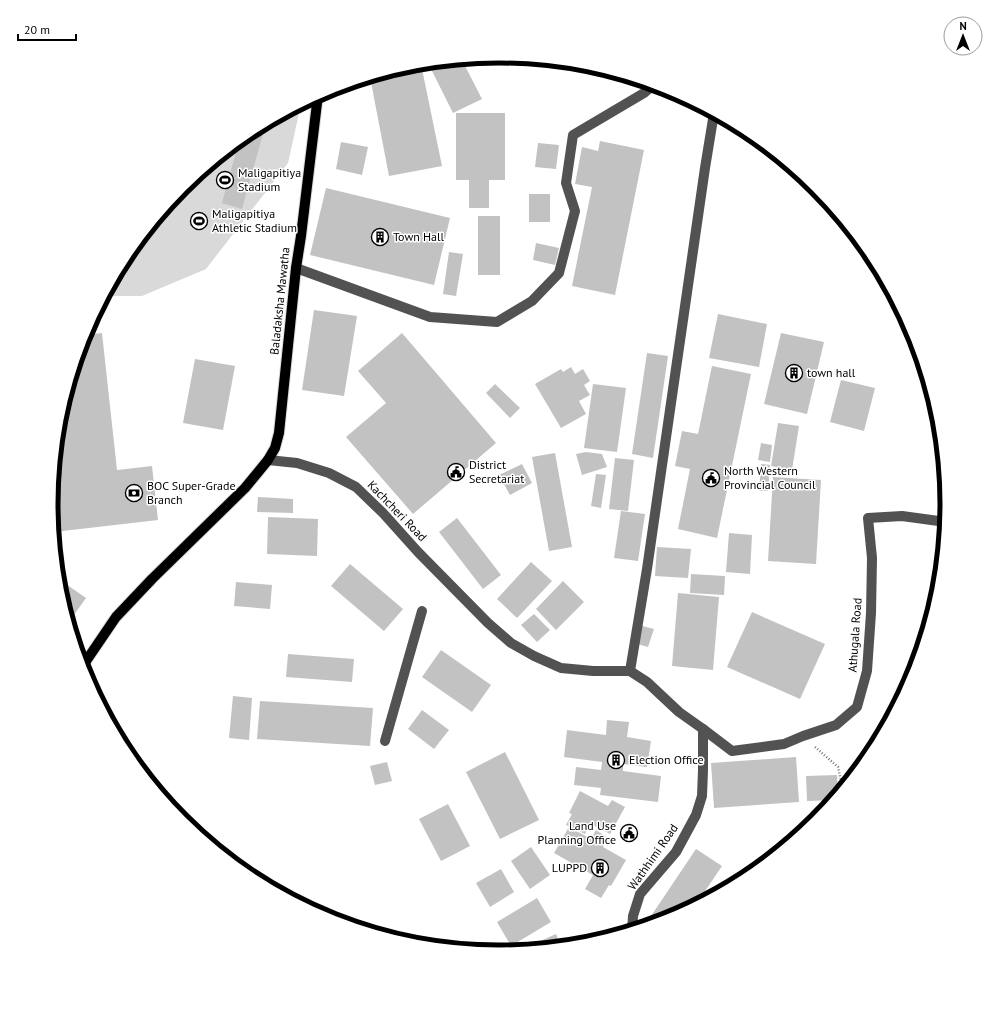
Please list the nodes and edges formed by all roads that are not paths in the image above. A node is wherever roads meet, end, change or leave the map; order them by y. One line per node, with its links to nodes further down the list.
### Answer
1 (649, 89): 4 (street)
2 (317, 103): 4 (main road, Baladaksha Mawatha)
3 (713, 118): 9 (street)
4 (296, 268): 5 (main road, Baladaksha Mawatha)
5 (268, 460): 8 (main road); 9 (street, Kachcheri Road)
6 (940, 521): 10 (street, Athugala Road)
7 (422, 611): 11 (street)
8 (87, 660)
9 (630, 671): 10 (street)
10 (703, 729): 12 (street, Wathhimi Road)
11 (385, 741)
12 (632, 926)

